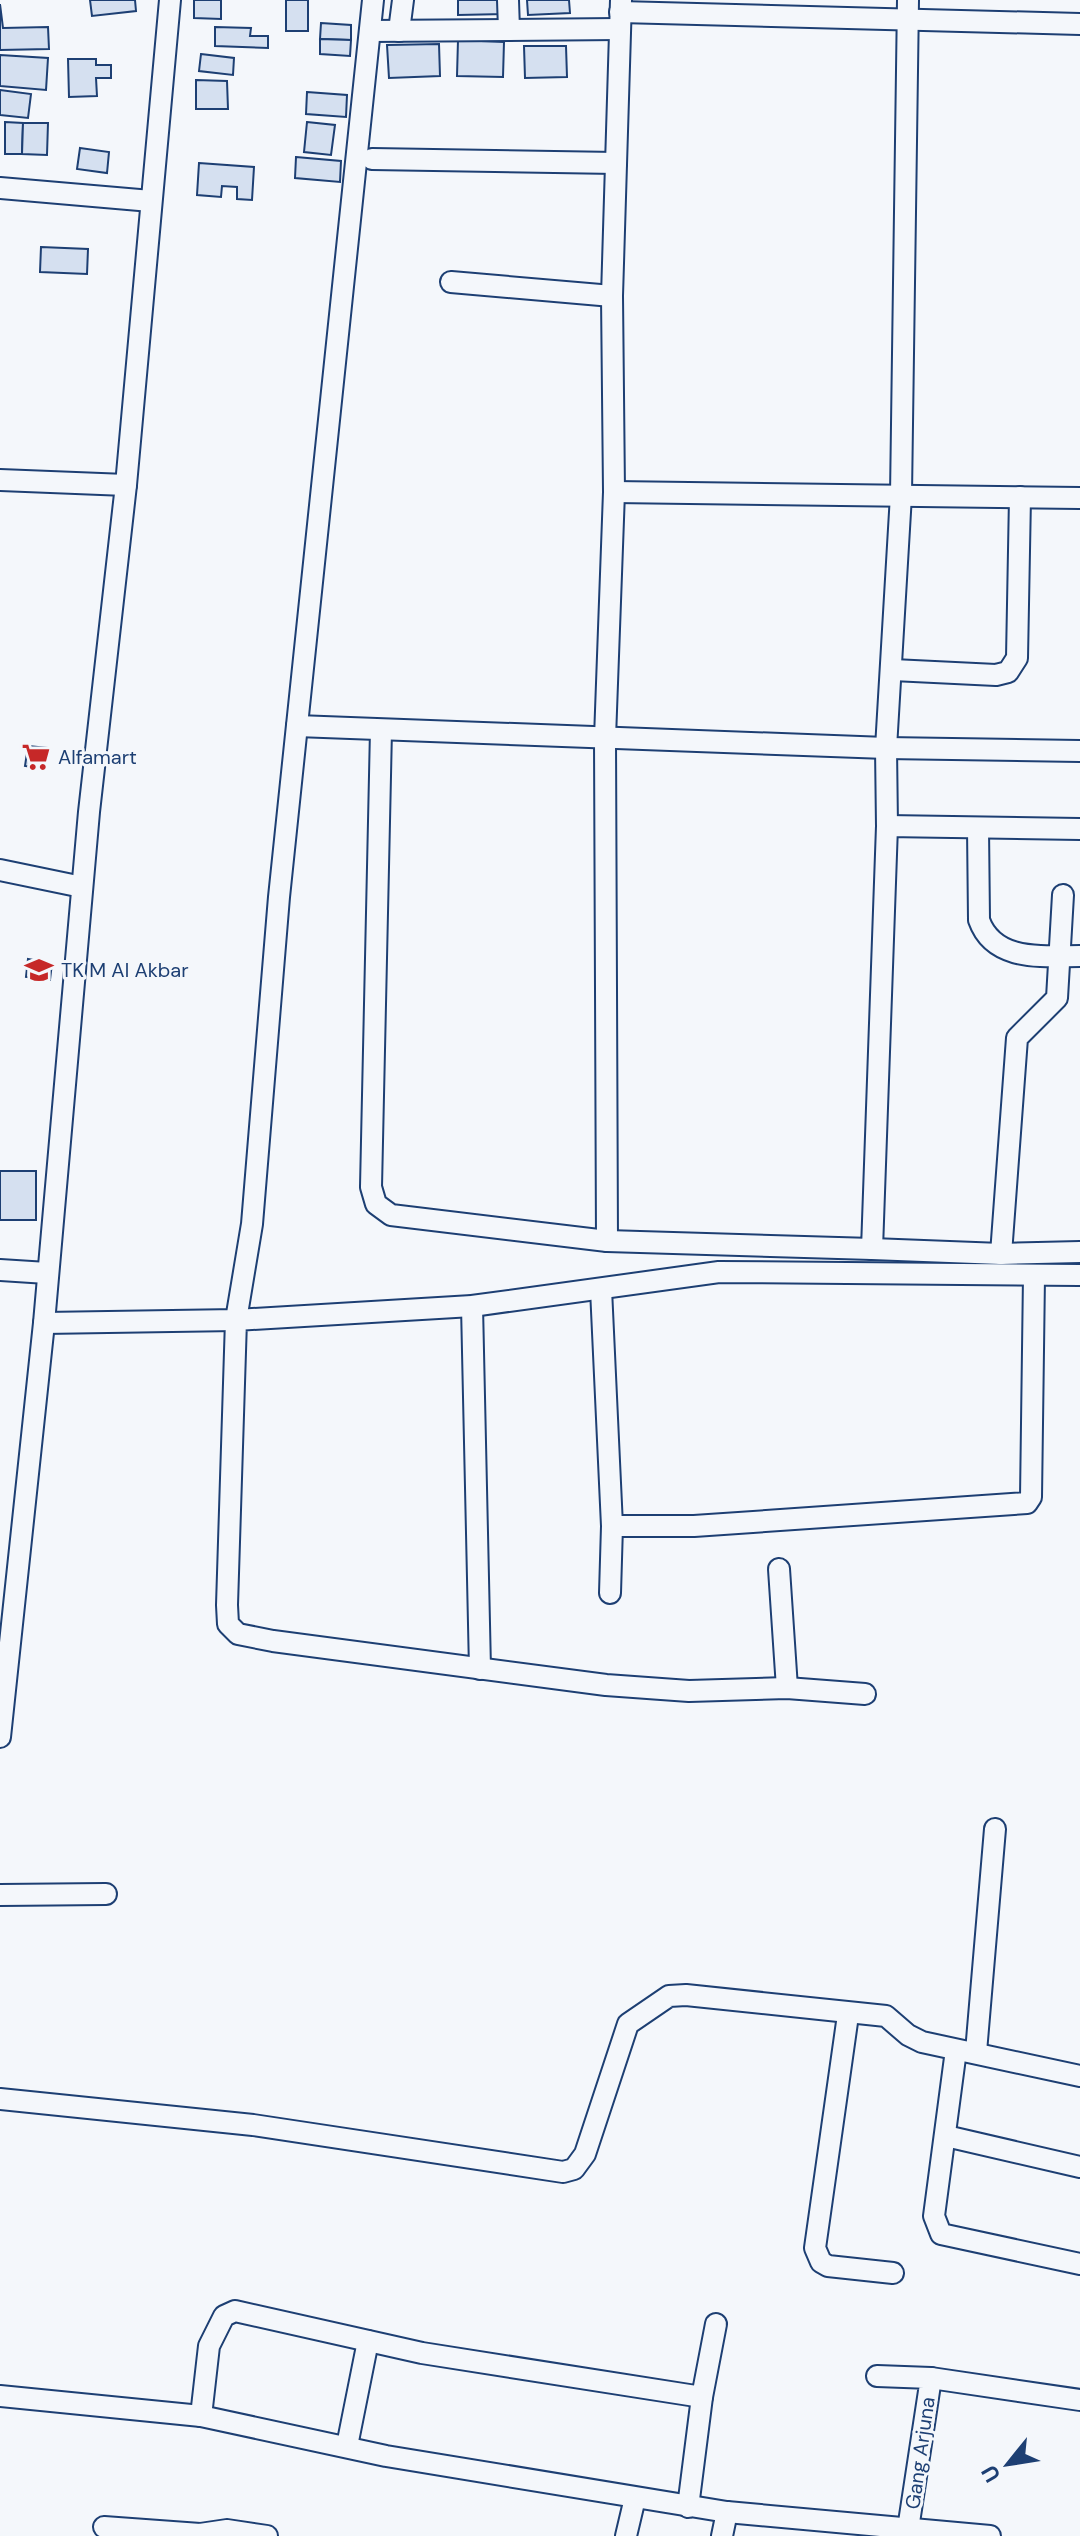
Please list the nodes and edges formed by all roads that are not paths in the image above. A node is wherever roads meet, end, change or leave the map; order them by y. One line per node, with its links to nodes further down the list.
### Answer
1 (170, 0): 15 (street)
2 (373, 0): 10 (street)
3 (403, 0): 11 (street)
4 (508, 0): 9 (street)
5 (908, 0): 7 (street)
6 (620, 14): 7 (street); 9 (street); 13 (street)
7 (907, 22): 8 (street); 21 (street)
8 (1080, 24)
9 (509, 30): 11 (street)
10 (370, 31): 11 (street); 25 (street)
11 (399, 31)
12 (372, 159): 13 (street)
13 (616, 163): 17 (street)
14 (0, 188): 15 (street)
15 (151, 201): 19 (street)
16 (451, 282): 17 (street)
17 (612, 296): 20 (street)
18 (0, 480): 19 (street)
19 (126, 485): 34 (street)
20 (614, 492): 21 (street); 27 (street)
21 (901, 495): 22 (street); 24 (street)
22 (1020, 497): 23 (street); 24 (street)
23 (1080, 498)
24 (893, 670): 28 (street)
25 (297, 726): 26 (street); 47 (street)
26 (381, 730): 27 (street); 37 (street)
27 (605, 738): 28 (street); 37 (street)
28 (886, 748): 29 (street); 30 (street)
29 (1080, 751)
30 (887, 826): 31 (street); 38 (street)
31 (978, 828): 32 (street); 36 (street)
32 (1080, 829)
33 (0, 870): 34 (street)
34 (82, 887): 42 (street)
35 (1063, 895): 36 (street)
36 (1070, 956): 40 (street)
37 (607, 1241): 38 (street)
38 (872, 1249): 40 (street)
39 (1080, 1252): 40 (street)
40 (1001, 1254)
41 (0, 1270): 42 (street)
42 (47, 1273): 48 (street)
43 (1080, 1275): 44 (street)
44 (1034, 1276): 45 (street); 51 (street)
45 (601, 1289): 46 (street); 51 (street)
46 (472, 1306): 47 (street); 55 (street)
47 (236, 1320): 48 (street); 55 (street)
48 (44, 1323): 50 (street)
49 (0, 1520): 50 (street)
50 (22, 1520): 54 (street)
51 (612, 1526): 53 (street)
52 (779, 1569): 56 (street)
53 (610, 1593)
54 (4, 1654): 58 (street)
55 (480, 1669): 56 (street)
56 (787, 1688): 57 (street)
57 (865, 1694)
58 (0, 1737)
59 (995, 1829): 63 (street)
60 (106, 1894): 61 (street)
61 (0, 1895)
62 (848, 2015): 63 (street); 65 (street); 69 (street)
63 (966, 2051): 64 (street); 66 (street)
64 (1080, 2076)
65 (0, 2099)
66 (946, 2136): 67 (street); 68 (street)
67 (1080, 2167)
68 (1080, 2264)
69 (893, 2273)
70 (716, 2324): 75 (street)
71 (368, 2341): 75 (street); 77 (street); 78 (street)
72 (877, 2376): 73 (street, Gang Arjuna)
73 (931, 2378): 76 (street, Gang Arjuna); 83 (street, Gang Arjuna)
74 (0, 2396): 77 (street)
75 (702, 2397): 80 (street)
76 (1080, 2400)
77 (201, 2416): 78 (street)
78 (347, 2446): 79 (street)
79 (635, 2498): 80 (street); 86 (street)
80 (688, 2507): 81 (street)
81 (727, 2512): 84 (street); 87 (street)
82 (104, 2527): 85 (street)
83 (908, 2529): 84 (street); 88 (street)
84 (825, 2530)
85 (267, 2536)
86 (626, 2536)
87 (722, 2536)
88 (990, 2536)

